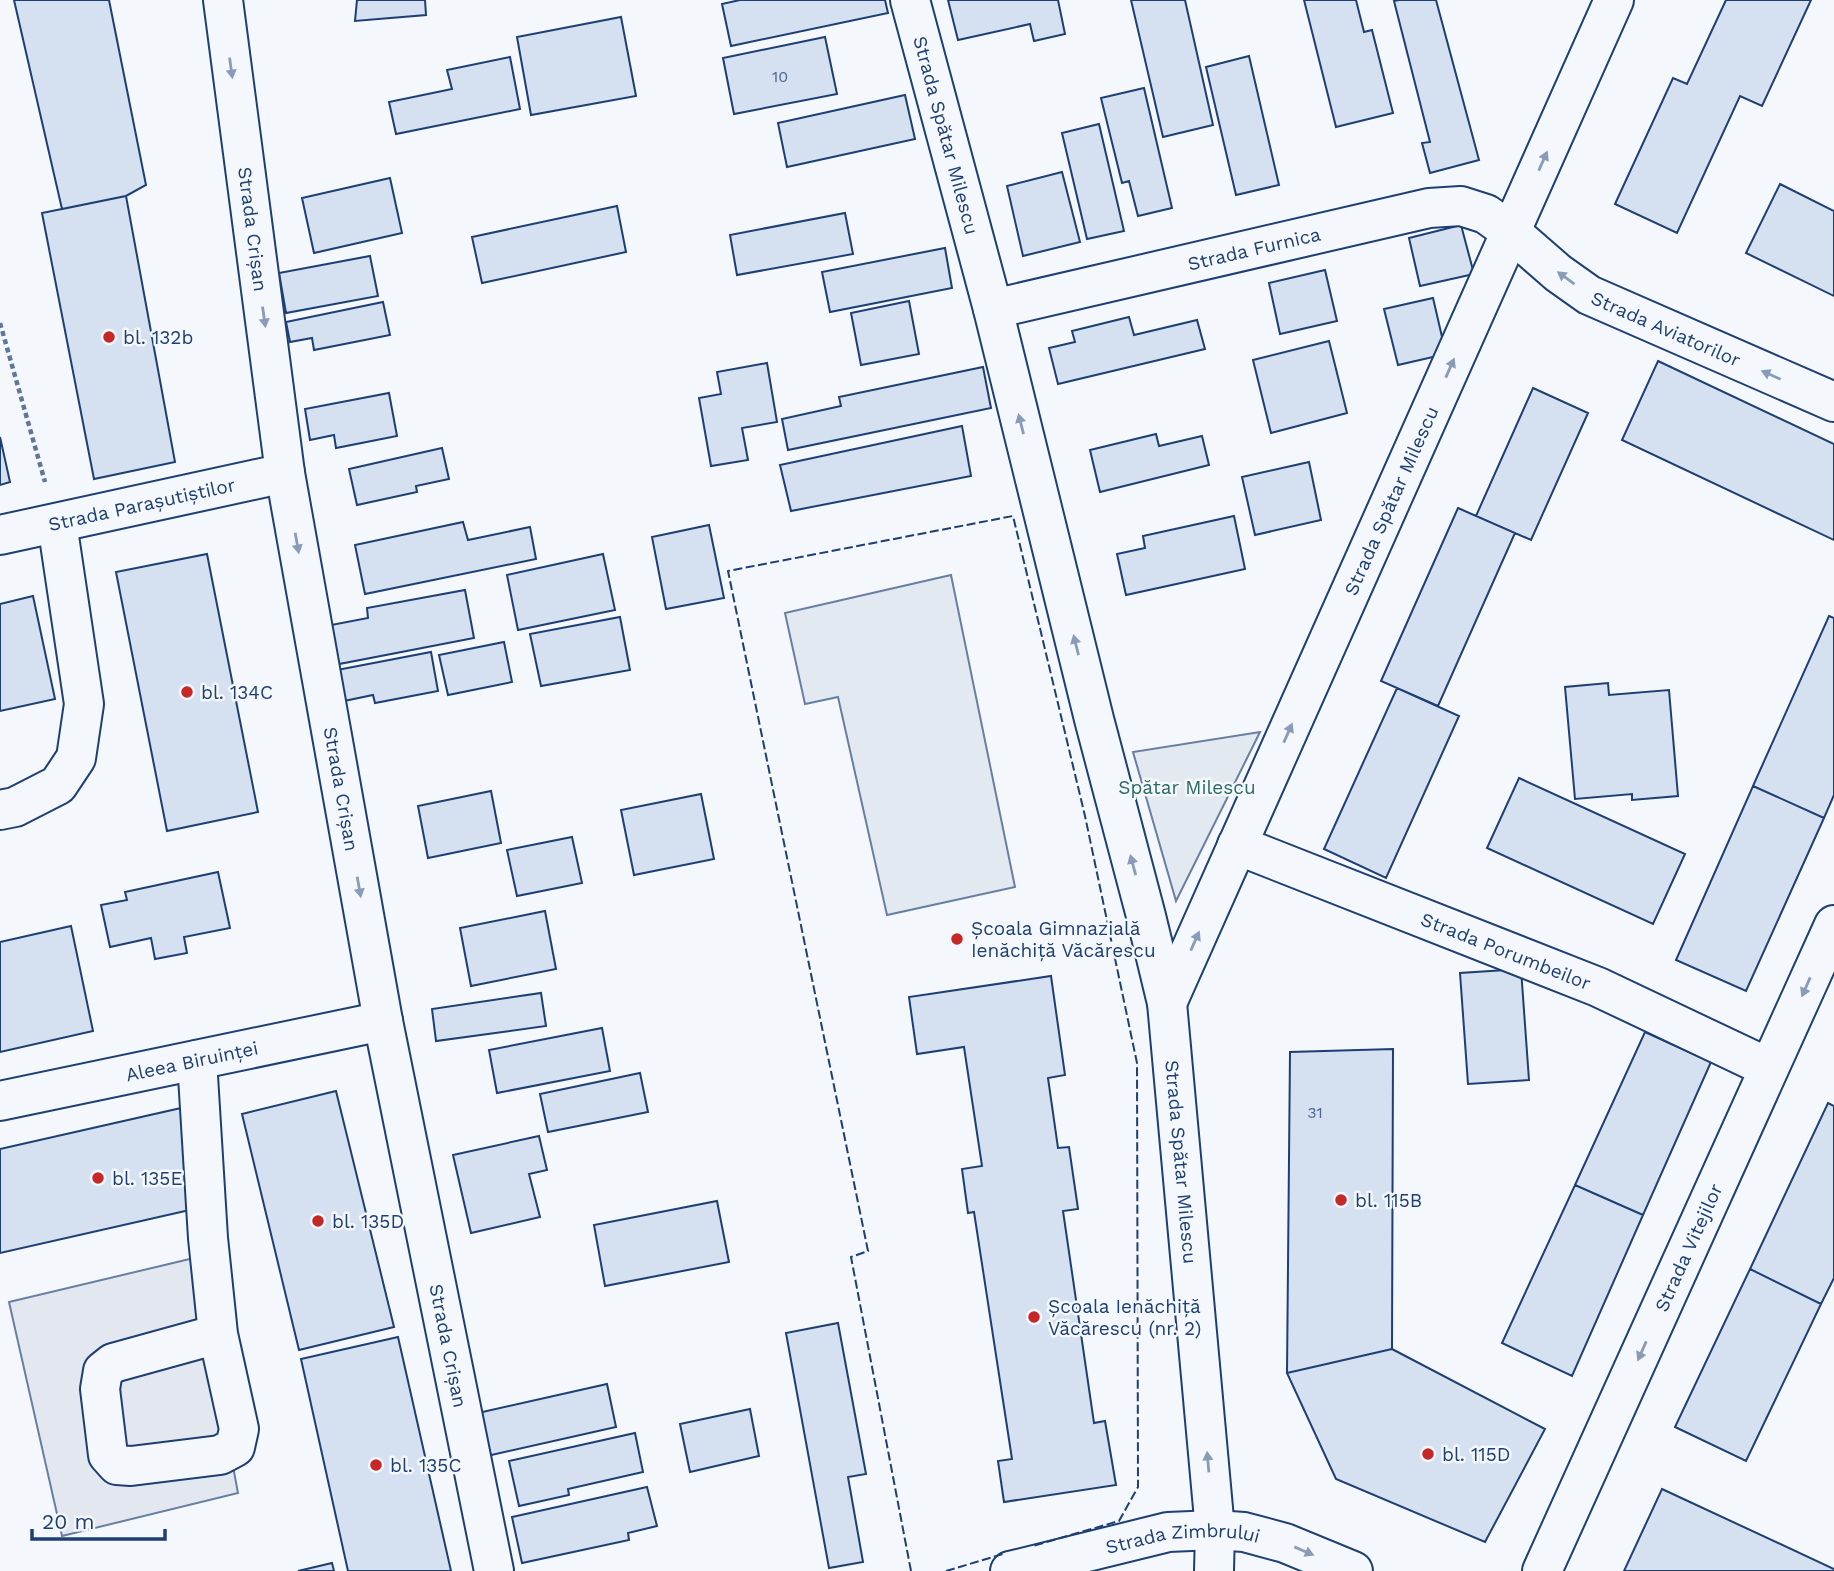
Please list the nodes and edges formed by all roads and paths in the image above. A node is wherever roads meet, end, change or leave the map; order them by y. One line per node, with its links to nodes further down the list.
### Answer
1 (223, 0): 8 (street, Strada Crișan, one-way to 8)
2 (910, 0): 5 (street, Strada Spătar Milescu)
3 (1614, 0): 4 (street, Strada Spătar Milescu, one-way to 3)
4 (1511, 232): 5 (street, Strada Furnica); 7 (street, Strada Aviatorilor, one-way to 4); 12 (street, Strada Spătar Milescu, one-way to 4)
5 (993, 309): 14 (street, Strada Spătar Milescu, one-way to 5)
6 (0, 323): 9 (path)
7 (1834, 402)
8 (285, 474): 9 (street, Strada Parașutiștilor); 15 (street, Strada Crișan, one-way to 15)
9 (57, 523): 10 (street, Strada Parașutiștilor); 11 (street)
10 (0, 535)
11 (0, 810)
12 (1237, 845): 14 (street, Strada Spătar Milescu, one-way to 12); 17 (street, Strada Porumbeilor)
13 (1834, 925): 17 (street, Strada Vitejilor, one-way to 17)
14 (1167, 1003): 20 (street, Strada Spătar Milescu, one-way to 14)
15 (383, 1021): 16 (street, Aleea Biruinței); 21 (street, Strada Crișan)
16 (197, 1060): 18 (street, Aleea Biruinței); 19 (street)
17 (1769, 1068): 25 (street, Strada Vitejilor, one-way to 25)
18 (0, 1101)
19 (218, 1334)
20 (1214, 1530): 22 (street, Strada Zimbrului); 23 (street, Strada Spătar Milescu); 24 (street, Strada Zimbrului, one-way to 24)
21 (494, 1571)
22 (1010, 1571)
23 (1214, 1571)
24 (1353, 1571)
25 (1542, 1571)

